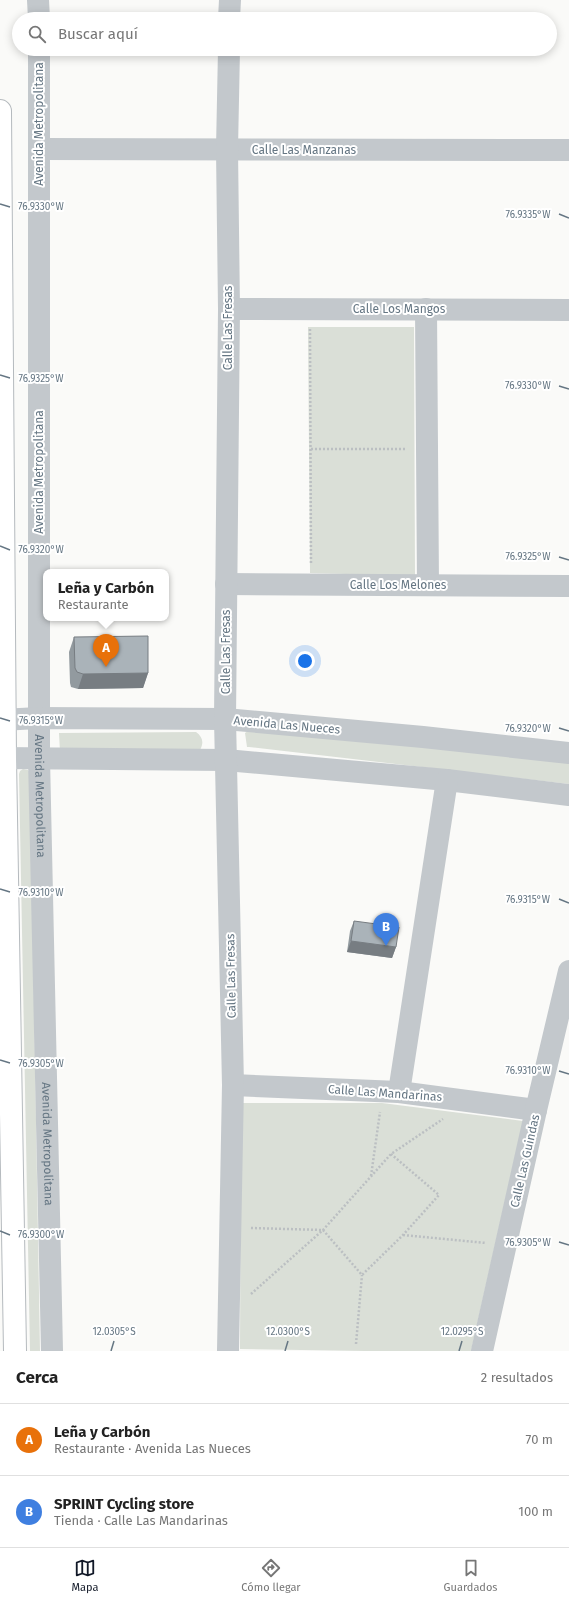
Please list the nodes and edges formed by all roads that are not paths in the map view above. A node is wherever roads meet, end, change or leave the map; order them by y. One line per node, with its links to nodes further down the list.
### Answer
1 (38, 0): 3 (street)
2 (230, 0): 4 (street)
3 (39, 12)
4 (229, 12)
5 (39, 56): 8 (street, Avenida Metropolitana)
6 (229, 56): 9 (street, Calle Las Fresas)
7 (0, 111): 19 (main road)
8 (40, 149): 9 (street, Calle Las Manzanas); 17 (street, Avenida Metropolitana)
9 (227, 149): 10 (street, Calle Las Manzanas); 11 (street, Calle Las Fresas)
10 (569, 150)
11 (229, 309): 12 (street, Calle Los Mangos); 14 (street, Calle Las Fresas)
12 (426, 309): 13 (street, Calle Los Mangos); 15 (street)
13 (569, 310)
14 (226, 584): 15 (street, Calle Los Melones); 18 (street, Calle Las Fresas)
15 (428, 585): 16 (street, Calle Los Melones)
16 (569, 586)
17 (39, 718): 18 (street, Avenida Las Nueces); 19 (street, Avenida Las Nueces); 22 (street, Avenida Metropolitana)
18 (225, 719): 20 (street, Avenida Las Nueces); 23 (street, Calle Las Fresas)
19 (2, 720): 21 (main road)
20 (569, 752)
21 (2, 758): 22 (street); 30 (main road)
22 (39, 758): 23 (street); 31 (street, Avenida Metropolitana)
23 (226, 760): 24 (street); 27 (street, Calle Las Fresas)
24 (447, 780): 25 (street); 28 (street)
25 (569, 795)
26 (569, 971): 29 (street, Calle Las Guindas)
27 (233, 1085): 28 (street, Calle Las Mandarinas); 32 (street, Calle Las Fresas)
28 (399, 1092): 29 (street, Calle Las Mandarinas)
29 (536, 1110): 33 (street, Calle Las Guindas)
30 (16, 1351)
31 (52, 1351)
32 (228, 1351)
33 (482, 1351)

